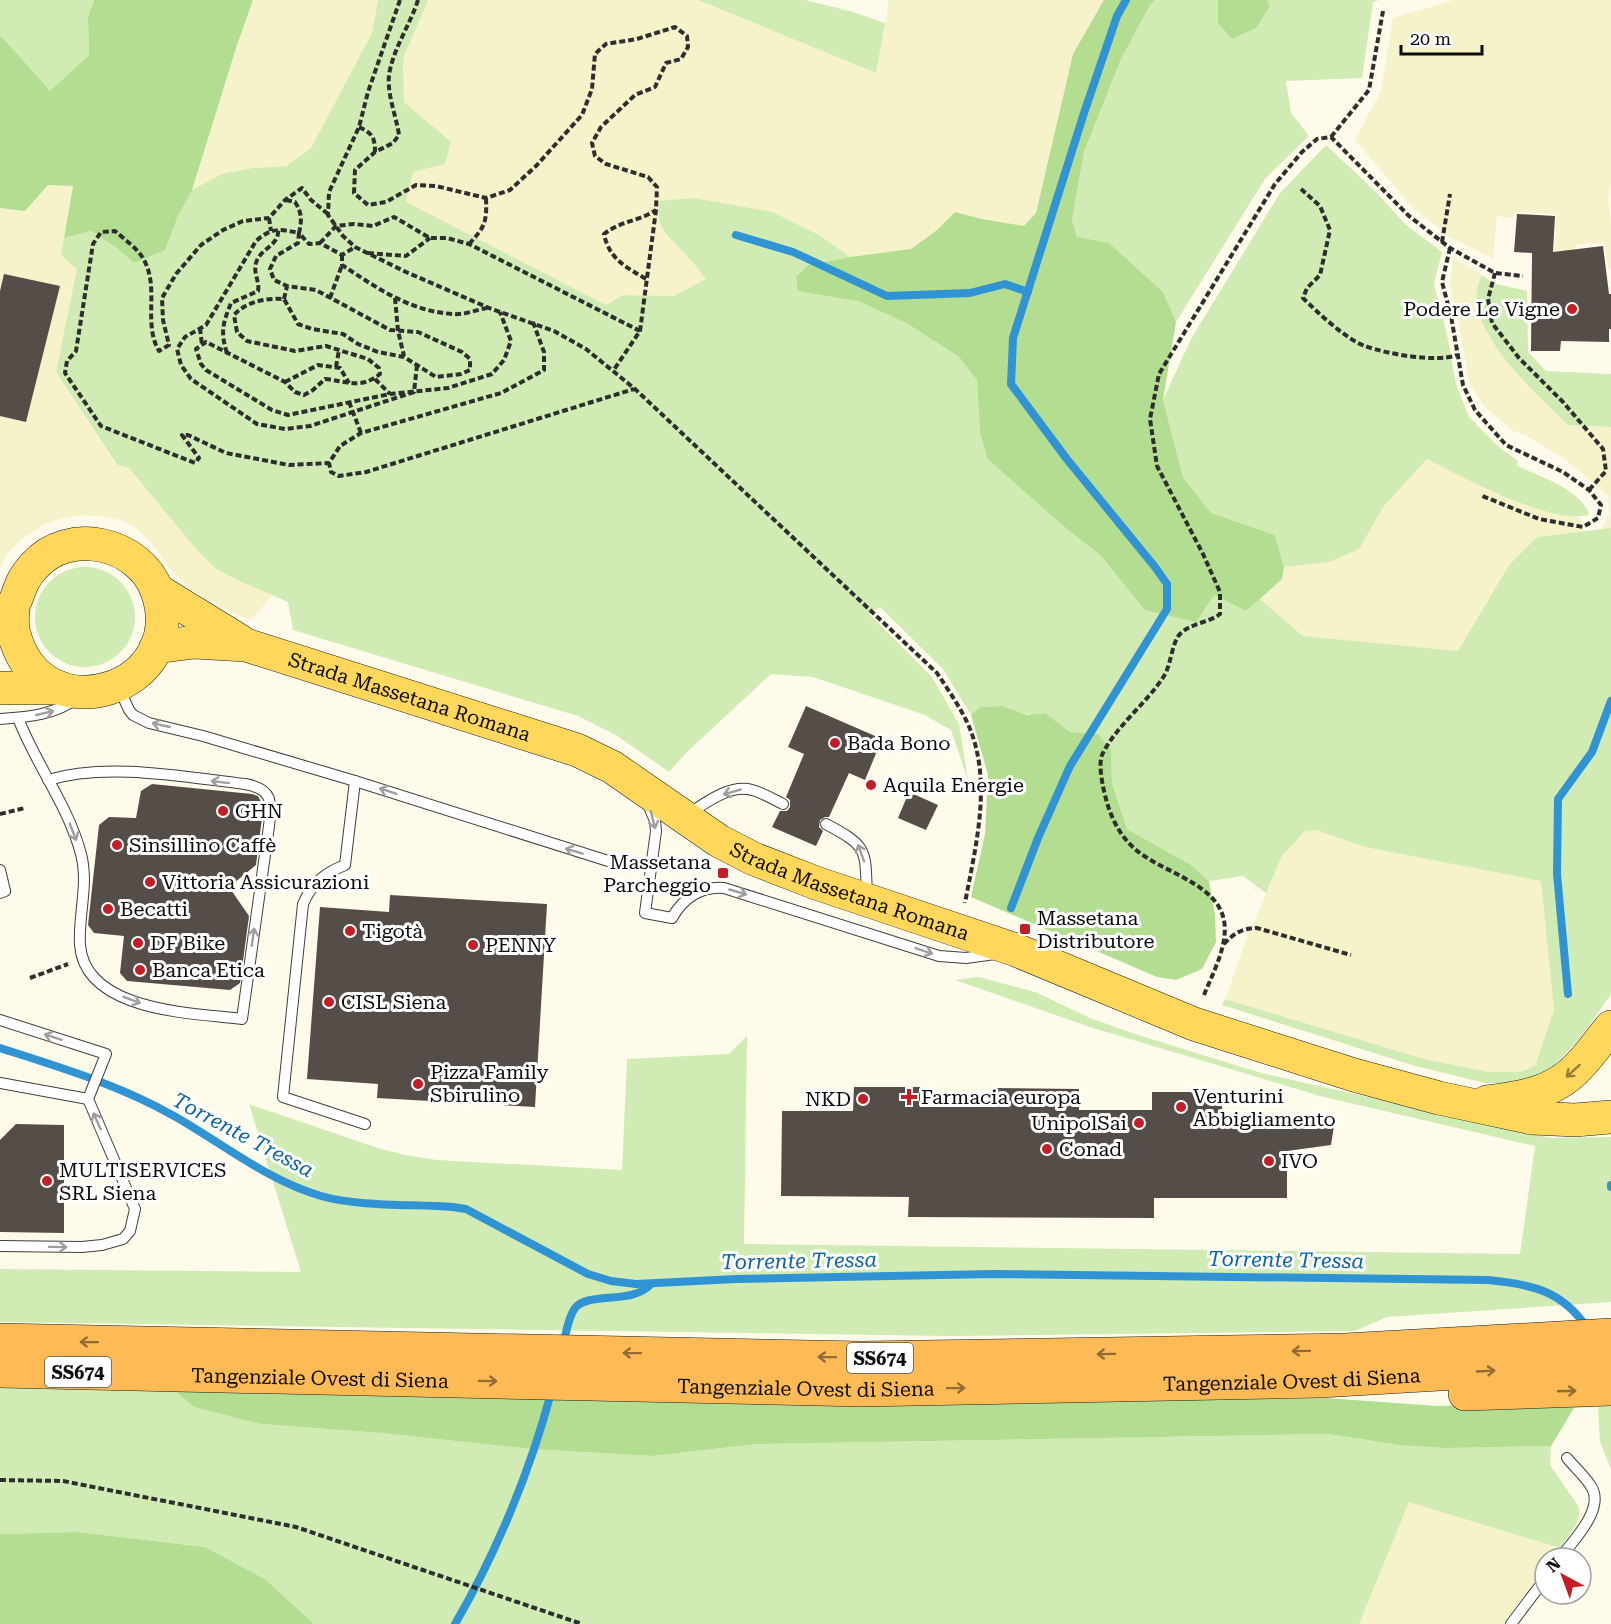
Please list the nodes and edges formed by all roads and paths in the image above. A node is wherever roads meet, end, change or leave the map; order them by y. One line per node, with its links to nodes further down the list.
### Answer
1 (400, 0): 4 (path)
2 (418, 0): 6 (path)
3 (1383, 11): 5 (path)
4 (359, 127): 6 (path); 12 (path)
5 (1331, 137): 19 (path); 86 (path)
6 (375, 152): 9 (path)
7 (1301, 189): 47 (path)
8 (1450, 195): 19 (path)
9 (486, 198): 11 (path); 23 (path)
10 (285, 200): 12 (path); 13 (path); 17 (path)
11 (656, 210): 31 (path); 31 (path)
12 (328, 214): 14 (path)
13 (269, 218): 16 (path); 42 (path)
14 (336, 226): 18 (path); 21 (path); 24 (path)
15 (278, 229): 16 (path); 17 (path); 46 (path)
16 (270, 231): 39 (path)
17 (299, 233): 20 (path); 22 (path)
18 (430, 238): 23 (path); 26 (path)
19 (1442, 242): 25 (path)
20 (298, 243): 22 (path); 32 (path)
21 (320, 243): 22 (path); 27 (path)
22 (309, 244)
23 (469, 244): 41 (path)
24 (356, 247): 26 (path); 27 (path)
25 (1450, 248): 29 (path); 47 (path)
26 (367, 253): 36 (path)
27 (342, 255): 28 (path)
28 (342, 265): 33 (path); 34 (path)
29 (1495, 273): 30 (path); 62 (path)
30 (1523, 276)
31 (646, 279): 41 (path)
32 (287, 286): 34 (path); 35 (path)
33 (395, 297): 36 (path); 40 (path)
34 (330, 298): 40 (path)
35 (284, 299): 45 (path); 48 (path)
36 (489, 308): 37 (path)
37 (500, 312): 38 (path); 56 (path)
38 (533, 322): 51 (path); 60 (path)
39 (200, 328): 43 (path); 44 (path)
40 (398, 331): 48 (path); 49 (path)
41 (640, 331): 51 (path)
42 (169, 345): 44 (path); 61 (path)
43 (202, 345): 46 (path); 58 (path)
44 (177, 349): 59 (path)
45 (339, 350): 50 (path); 52 (path)
46 (227, 354): 53 (path)
47 (1457, 355): 62 (path)
48 (404, 357): 49 (path)
49 (417, 364): 56 (path)
50 (336, 367): 53 (path); 54 (path)
51 (613, 371): 55 (path)
52 (375, 379): 54 (path); 57 (path)
53 (285, 382): 54 (path)
54 (350, 384)
55 (635, 389): 61 (path); 85 (path)
56 (414, 392): 57 (path); 59 (path)
57 (390, 394): 58 (path)
58 (349, 402): 59 (path)
59 (353, 412): 60 (path)
60 (361, 433): 61 (path)
61 (329, 463)
62 (1589, 490): 63 (path)
63 (1480, 495)
64 (157, 590): 65 (main road, Strada Massetana Romana); 66 (main road, Strada Massetana Romana); 67 (main road, Strada Massetana Romana)
65 (6, 615): 70 (main road, Strada Massetana Romana)
66 (246, 645): 67 (main road, Strada Massetana Romana); 75 (main road, Strada Massetana Romana)
67 (156, 647): 68 (main road, Strada Massetana Romana)
68 (123, 684): 70 (main road, Strada Massetana Romana); 74 (lane, one-way to 68)
69 (0, 688): 70 (main road, Strada Massetana Romana)
70 (73, 690): 71 (lane, one-way to 70)
71 (18, 718): 72 (lane); 73 (lane)
72 (0, 719)
73 (48, 780): 89 (lane, one-way to 89); 89 (lane, one-way to 73)
74 (355, 781): 81 (lane, one-way to 74); 98 (lane)
75 (635, 782): 79 (main road, Strada Massetana Romana); 81 (lane, one-way to 81)
76 (783, 804): 79 (lane, one-way to 79)
77 (25, 808): 78 (path)
78 (0, 814)
79 (684, 817): 84 (main road, Strada Massetana Romana)
80 (826, 824): 84 (lane, one-way to 80)
81 (651, 862): 87 (lane, one-way to 87)
82 (0, 870): 83 (lane)
83 (0, 892)
84 (867, 900): 85 (main road, Strada Massetana Romana)
85 (961, 931): 87 (main road, Strada Massetana Romana)
86 (1223, 945): 88 (path); 92 (path)
87 (1016, 950): 92 (main road, Strada Massetana Romana)
88 (1351, 955)
89 (83, 958): 90 (path)
90 (30, 978)
91 (0, 1020): 95 (lane, one-way to 91)
92 (1194, 1024): 96 (main road, Strada Massetana Romana)
93 (1611, 1027): 96 (main road, Strada Massetana Romana, one-way to 96)
94 (0, 1083): 95 (lane)
95 (88, 1099): 99 (lane, one-way to 95)
96 (1471, 1104): 97 (main road, Strada Massetana Romana)
97 (1611, 1117)
98 (365, 1124)
99 (0, 1246)
100 (1611, 1319): 103 (highway)
101 (1611, 1335): 103 (highway, Tangenziale Ovest di Siena / SS674)
102 (0, 1340): 103 (highway, Tangenziale Ovest di Siena / SS674, one-way to 102)
103 (1346, 1350)
104 (1611, 1364): 106 (highway, Tangenziale Ovest di Siena / SS674, one-way to 104)
105 (0, 1371): 106 (highway, Tangenziale Ovest di Siena / SS674, one-way to 106)
106 (1320, 1381): 107 (highway, one-way to 107)
107 (1611, 1389)
108 (1568, 1458): 110 (lane)
109 (0, 1480): 112 (path)
110 (1569, 1546)
111 (1533, 1594): 113 (lane)
112 (582, 1624)
113 (1511, 1624)

